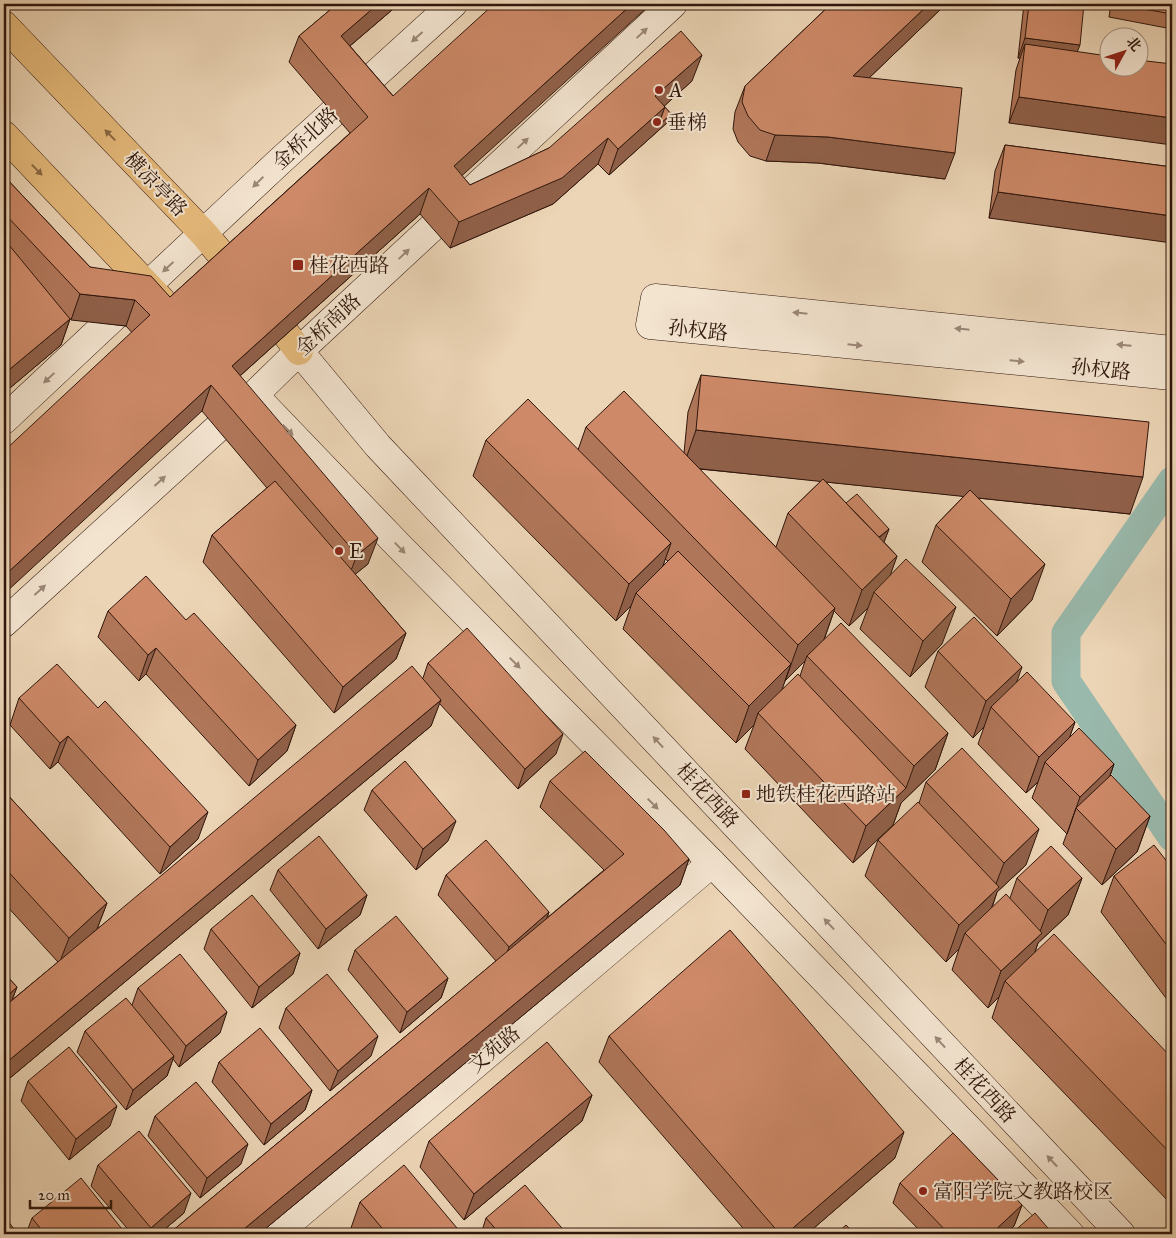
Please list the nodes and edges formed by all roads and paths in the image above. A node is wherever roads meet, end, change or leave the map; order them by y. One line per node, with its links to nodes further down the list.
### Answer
1 (452, 4): 5 (main road, 金桥北路, one-way to 5)
2 (673, 4): 12 (main road, 金桥南路, one-way to 2)
3 (4, 25): 5 (main road, 横凉亭路, one-way to 3)
4 (4, 135): 9 (main road, one-way to 9)
5 (204, 234): 7 (main road, 横凉亭路); 9 (main road, one-way to 9)
6 (251, 246): 7 (main road)
7 (230, 266): 8 (main road); 12 (main road, 横凉亭路)
8 (210, 284)
9 (148, 286): 10 (main road); 16 (main road, one-way to 16)
10 (176, 315)
11 (1172, 350): 14 (main road, 孙权路, one-way to 14)
12 (299, 351): 15 (main road, 金桥南路); 21 (main road, 桂花西路, one-way to 12)
13 (235, 376): 15 (main road)
14 (1172, 376)
15 (254, 395): 17 (main road, 金桥南路, one-way to 15); 18 (main road, 桂花西路, one-way to 18)
16 (4, 420)
17 (4, 623)
18 (712, 863): 19 (main road, 文苑路); 20 (main road, 桂花西路)
19 (276, 1234)
20 (1070, 1234)
21 (1121, 1234)

